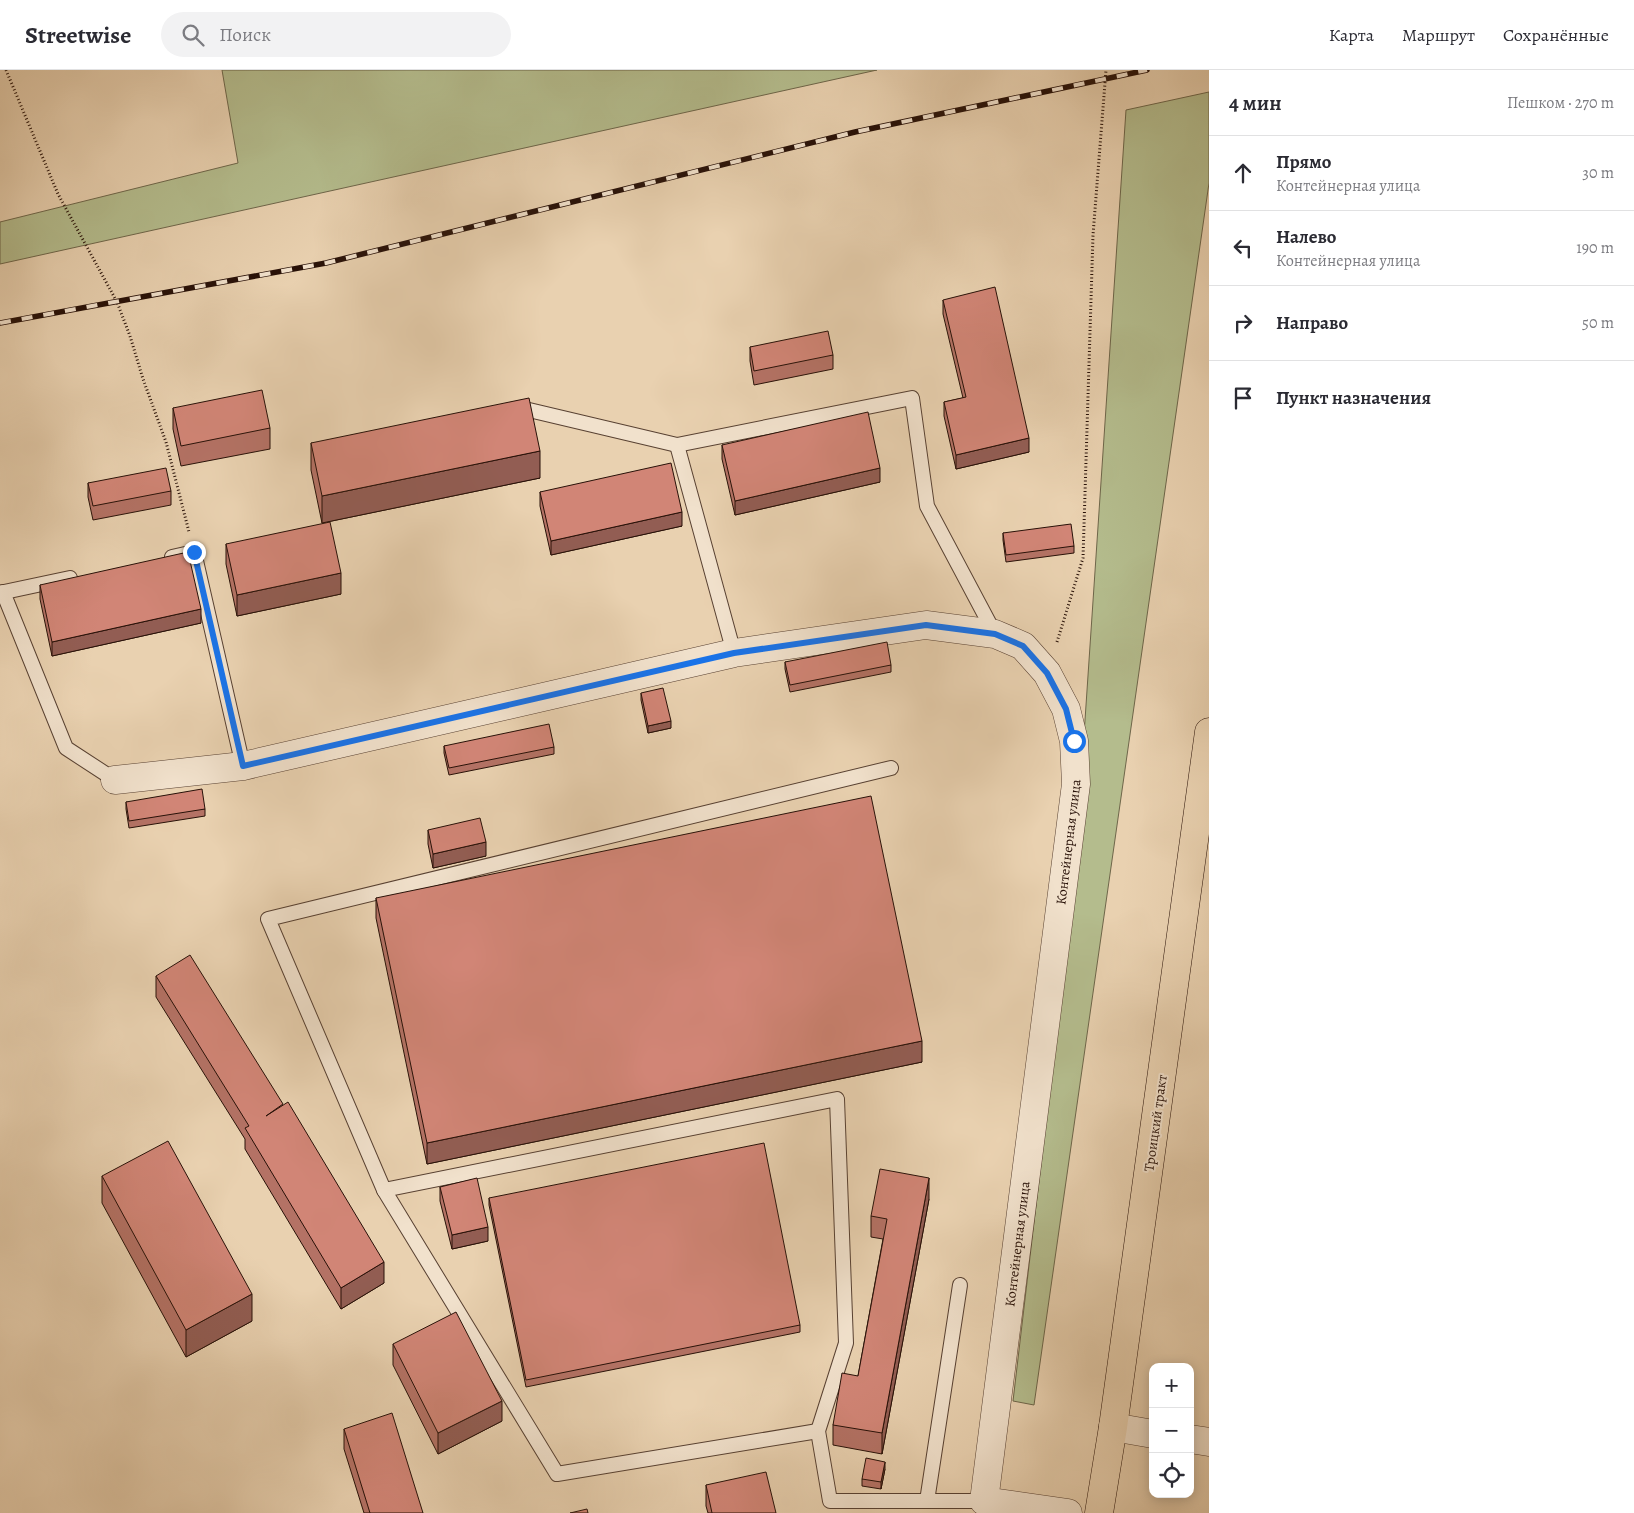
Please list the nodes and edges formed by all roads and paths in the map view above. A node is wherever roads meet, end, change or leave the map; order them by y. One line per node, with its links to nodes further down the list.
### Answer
1 (6, 70): 5 (path)
2 (1106, 70): 11 (path)
3 (500, 415): 4 (lane)
4 (677, 445): 9 (lane); 10 (lane)
5 (194, 552): 6 (lane); 13 (lane)
6 (156, 560)
7 (79, 576): 8 (lane)
8 (1, 592): 15 (lane)
9 (995, 634): 10 (street, Контейнерная улица); 11 (street, Контейнерная улица)
10 (734, 653): 13 (street, Контейнерная улица)
11 (1047, 673): 24 (street, Контейнерная улица)
12 (1209, 732): 18 (main road, Троицкий тракт)
13 (243, 766): 15 (street, Контейнерная улица)
14 (891, 768): 16 (lane)
15 (115, 780)
16 (384, 1190): 19 (lane); 19 (lane)
17 (960, 1285): 23 (lane)
18 (1113, 1427): 20 (street); 27 (main road, Троицкий тракт)
19 (818, 1431): 25 (lane)
20 (1149, 1433)
21 (1194, 1440): 22 (street)
22 (1209, 1442)
23 (927, 1501): 24 (lane); 25 (lane)
24 (984, 1501): 26 (street)
25 (830, 1507)
26 (1068, 1513)
27 (1099, 1513)

